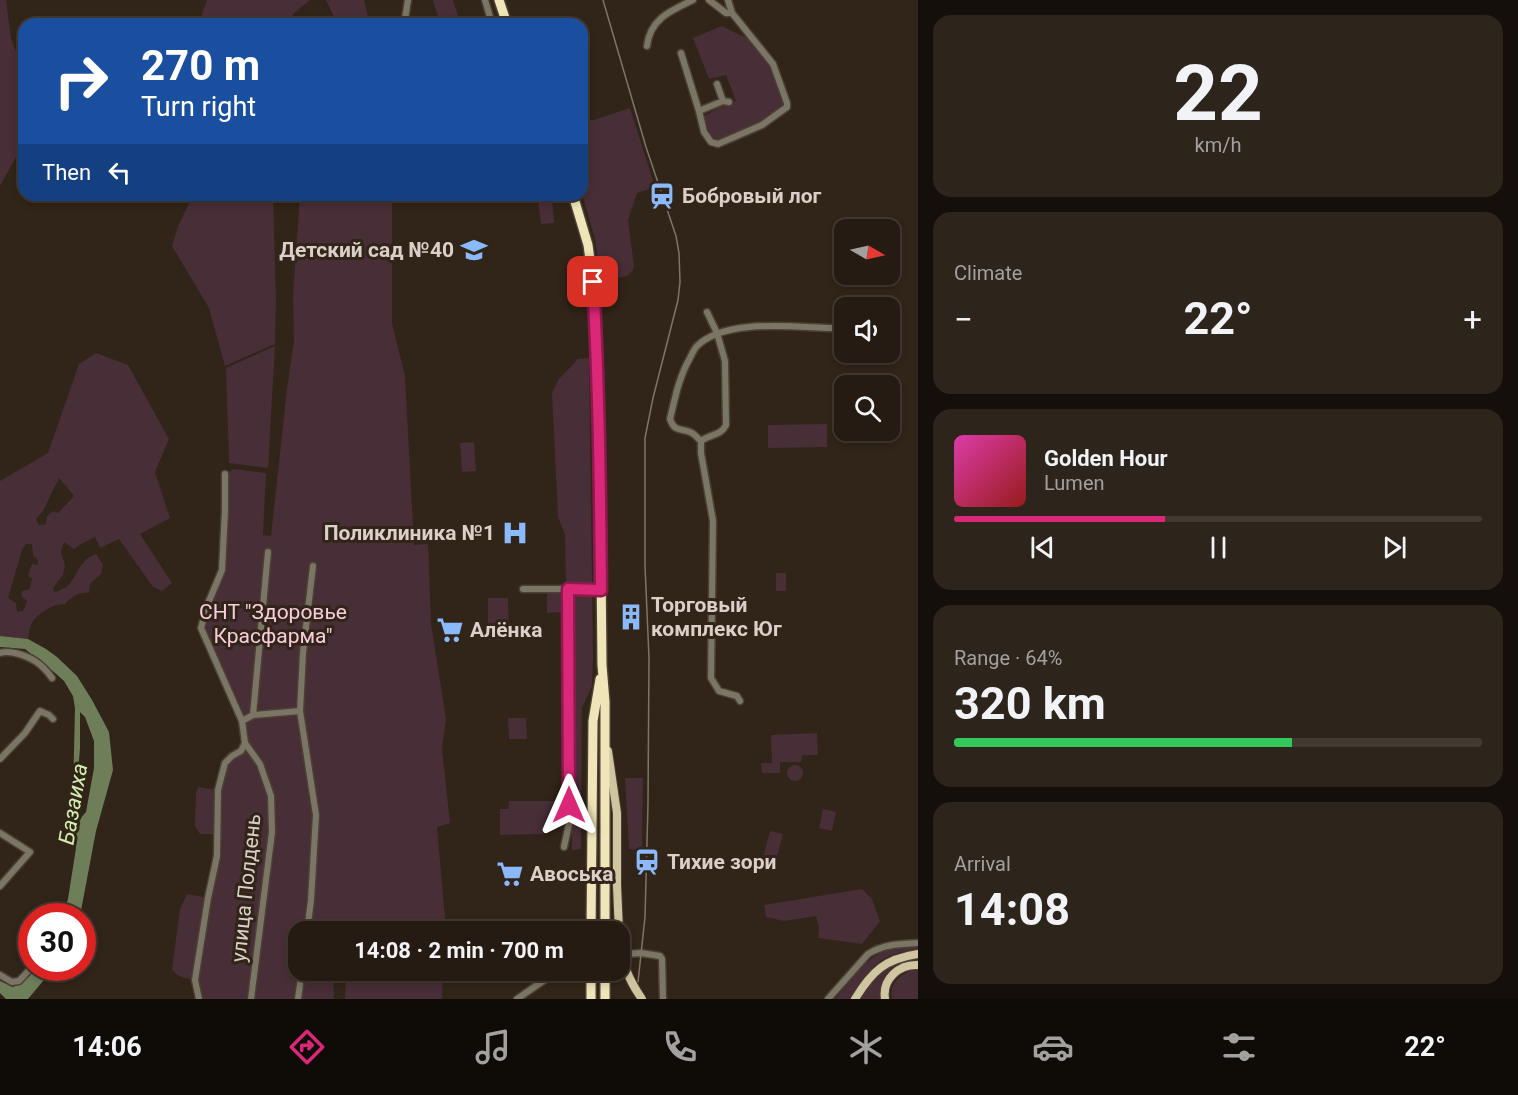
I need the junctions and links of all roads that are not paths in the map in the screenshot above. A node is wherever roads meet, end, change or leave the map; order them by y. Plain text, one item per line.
1 (408, 0) edge
2 (485, 0) edge
3 (499, 0) edge
4 (693, 0) edge
5 (709, 0) edge
6 (728, 0) edge
7 (732, 13) junction
8 (405, 18) edge
9 (490, 18) edge
10 (505, 18) edge
11 (647, 46) dead end
12 (681, 53) dead end
13 (717, 84) dead end
14 (699, 111) junction
15 (575, 201) edge
16 (707, 312) dead end
17 (831, 328) dead end
18 (717, 333) junction
19 (701, 441) junction
20 (225, 474) dead end
21 (268, 552) dead end
22 (313, 566) dead end
23 (523, 589) dead end
24 (565, 589) junction
25 (601, 590) junction
26 (0, 652) edge
27 (602, 668) junction
28 (52, 678) dead end
29 (740, 701) dead end
30 (300, 711) junction
31 (253, 715) junction
32 (53, 719) dead end
33 (242, 721) junction
34 (605, 726) junction
35 (245, 743) junction
36 (0, 759) edge
37 (0, 833) edge
38 (564, 847) dead end
39 (0, 886) edge
40 (591, 919) edge
41 (308, 921) edge
42 (605, 921) edge
43 (619, 921) edge
44 (918, 943) edge
45 (630, 954) edge
46 (918, 954) edge
47 (918, 965) edge
48 (0, 975) edge
49 (19, 981) edge
50 (300, 981) edge
51 (543, 981) edge
52 (591, 981) edge
53 (605, 981) edge
54 (630, 981) edge
55 (591, 998) edge
56 (199, 999) edge
57 (251, 999) edge
58 (298, 999) edge
59 (517, 999) edge
60 (605, 999) edge
61 (642, 999) edge
62 (663, 999) edge
63 (828, 999) edge
64 (855, 999) edge
65 (885, 999) edge

1 - 8 street
2 - 9 street
3 - 10 highway
4 - 11 street
5 - 7 street
6 - 7 street
7 - 14 street
12 - 14 street
13 - 14 street
15 - 25 highway
16 - 18 street
17 - 18 street
18 - 19 street
18 - 19 street
19 - 29 street
20 - 33 street, улица Полдень
21 - 31 street
22 - 30 street
23 - 24 street
24 - 25 street
24 - 38 street
25 - 27 highway
26 - 28 street
27 - 34 highway
27 - 40 highway
30 - 31 street
30 - 41 street
31 - 33 street
32 - 36 street
33 - 35 street, улица Полдень
34 - 42 highway
34 - 43 main road
35 - 56 street
35 - 57 street, улица Полдень
37 - 39 street
44 - 63 street
45 - 62 street
46 - 64 main road
47 - 65 main road
48 - 49 street
50 - 58 street
51 - 59 street
52 - 55 highway
53 - 60 highway
54 - 61 main road, bridge

